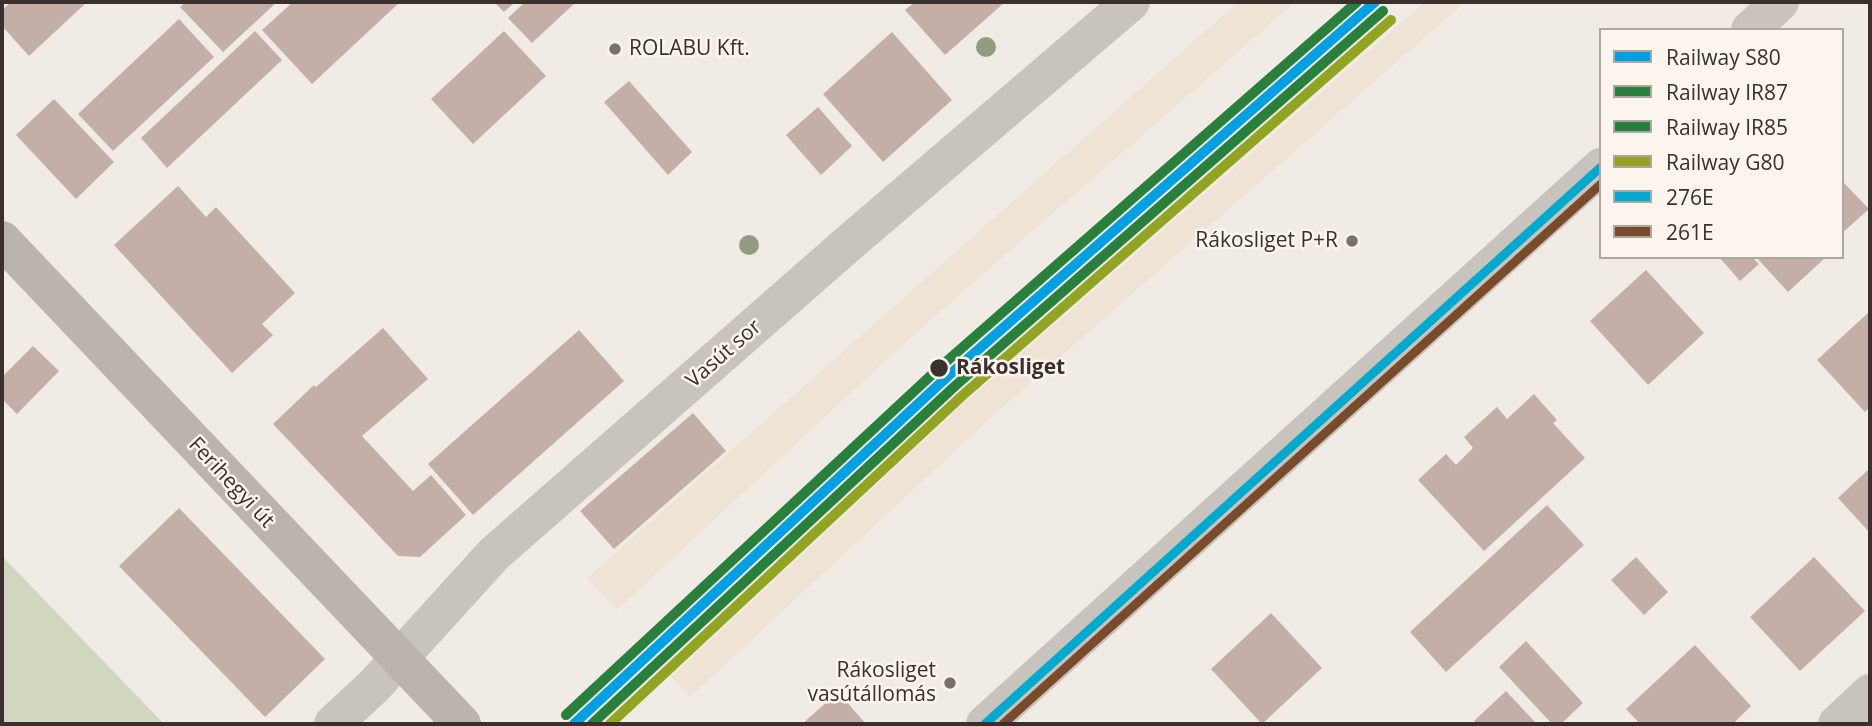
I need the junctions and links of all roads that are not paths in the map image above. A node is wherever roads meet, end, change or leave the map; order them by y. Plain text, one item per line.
1 (1131, 2) edge
2 (1780, 2) edge
3 (1752, 28) edge
4 (1599, 169) edge
5 (2, 240) edge
6 (399, 660) junction
7 (1870, 694) edge
8 (333, 724) edge
9 (461, 724) edge
10 (985, 724) edge
11 (1837, 724) edge

1 - 6 street, Vasút sor
2 - 3 street
4 - 10 street
5 - 6 street, Ferihegyi út
6 - 8 street, Vasút sor
6 - 9 street, Ferihegyi út
7 - 11 street

